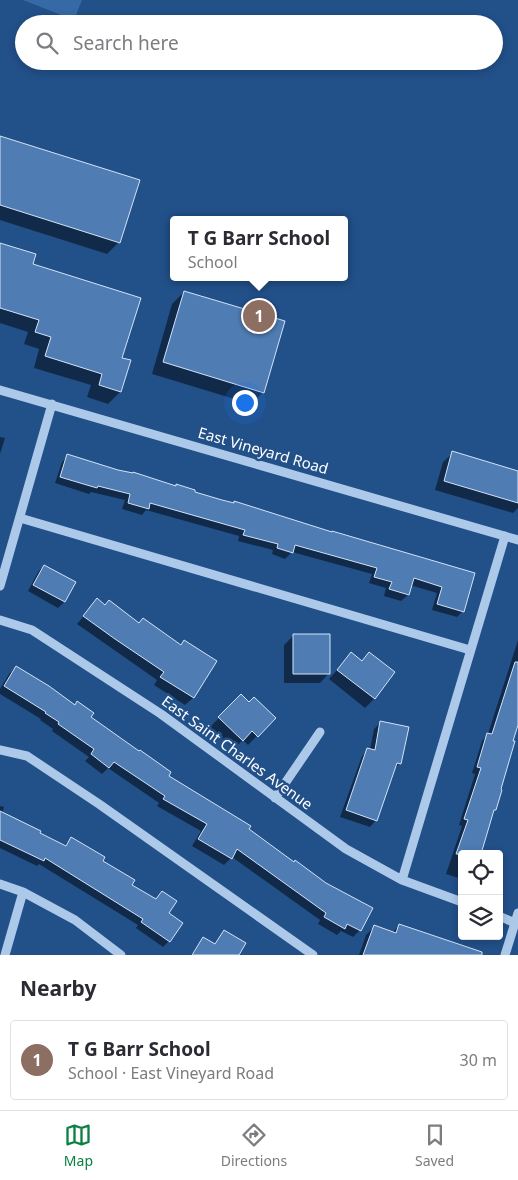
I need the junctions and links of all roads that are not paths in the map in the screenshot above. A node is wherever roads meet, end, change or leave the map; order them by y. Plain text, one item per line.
1 (0, 390) edge
2 (52, 404) junction
3 (20, 518) junction
4 (505, 536) junction
5 (518, 540) edge
6 (0, 586) edge
7 (0, 620) edge
8 (470, 650) junction
9 (320, 732) dead end
10 (0, 750) edge
11 (275, 798) junction
12 (402, 880) junction
13 (0, 884) edge
14 (23, 892) junction
15 (458, 901) edge
16 (518, 913) edge
17 (503, 918) edge
18 (515, 922) junction
19 (5, 955) edge
20 (121, 955) edge
21 (313, 955) edge
22 (505, 955) edge

1 - 2 street, East Vineyard Road
2 - 3 street
2 - 4 street, East Vineyard Road
3 - 6 street
3 - 8 street
4 - 5 street, East Vineyard Road
4 - 8 street
7 - 11 street, East Saint Charles Avenue
8 - 12 street
9 - 11 street
10 - 21 street
11 - 12 street, East Saint Charles Avenue
12 - 15 street, East Saint Charles Avenue
13 - 14 street
14 - 19 street
14 - 20 street
16 - 18 street
17 - 18 street
18 - 22 street

